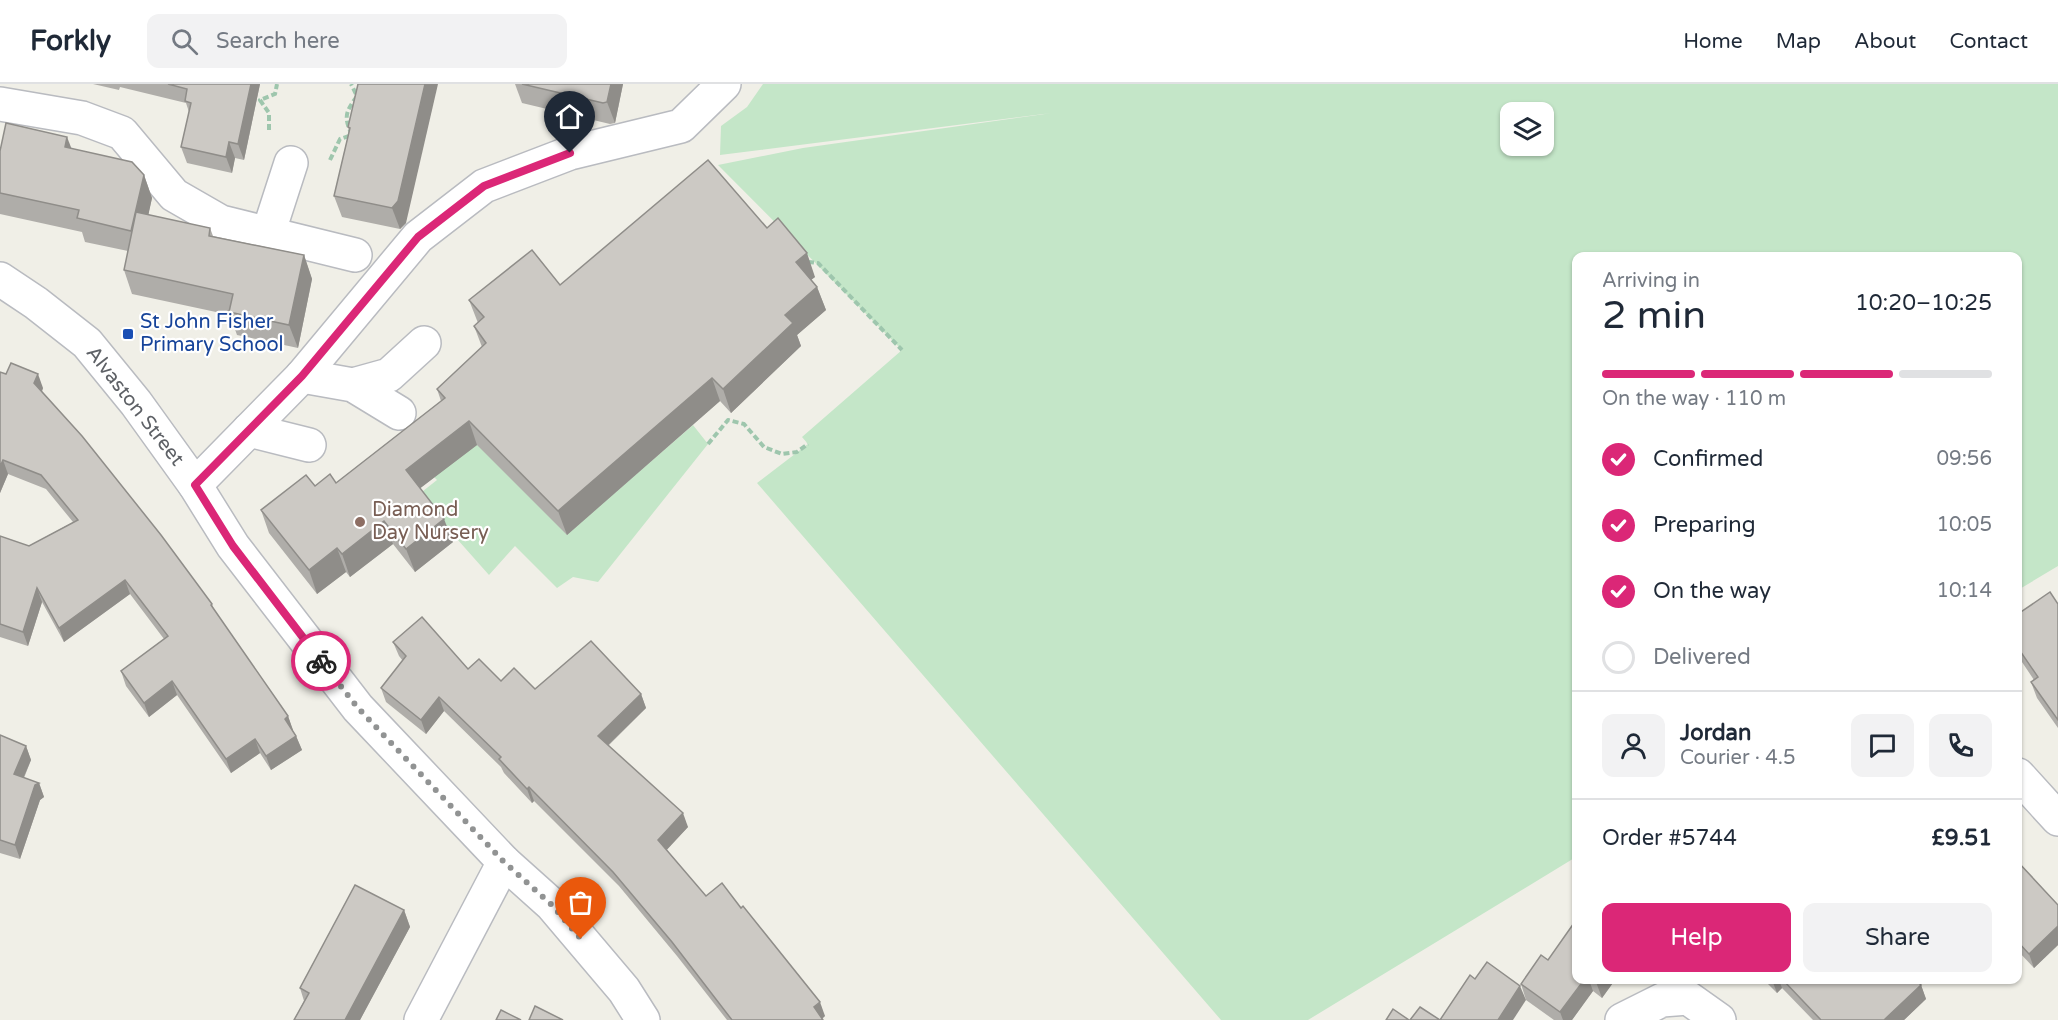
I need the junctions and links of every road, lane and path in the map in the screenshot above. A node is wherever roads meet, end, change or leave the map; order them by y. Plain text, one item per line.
1 (351, 84) edge
2 (724, 84) edge
3 (0, 104) edge
4 (291, 163) dead end
5 (325, 163) dead end
6 (268, 234) junction
7 (355, 255) dead end
8 (803, 262) edge
9 (0, 279) edge
10 (424, 343) dead end
11 (902, 350) dead end
12 (302, 376) junction
13 (353, 385) junction
14 (399, 413) dead end
15 (249, 430) junction
16 (708, 444) dead end
17 (808, 444) dead end
18 (309, 445) dead end
19 (195, 485) junction
20 (2022, 780) edge
21 (2054, 807) edge
22 (504, 862) junction
23 (421, 1020) edge
24 (643, 1020) edge
25 (1622, 1020) edge
26 (1719, 1020) edge

1 - 5 path
2 - 12 street
3 - 6 street
4 - 6 street
6 - 7 street
8 - 11 path
9 - 19 street, Alvaston Street
10 - 13 street
12 - 13 street
12 - 15 street
13 - 14 street
15 - 18 street
15 - 19 street
16 - 17 path
19 - 22 street, Alvaston Street
20 - 21 street
22 - 23 street
22 - 24 street, Alvaston Street
25 - 26 street

